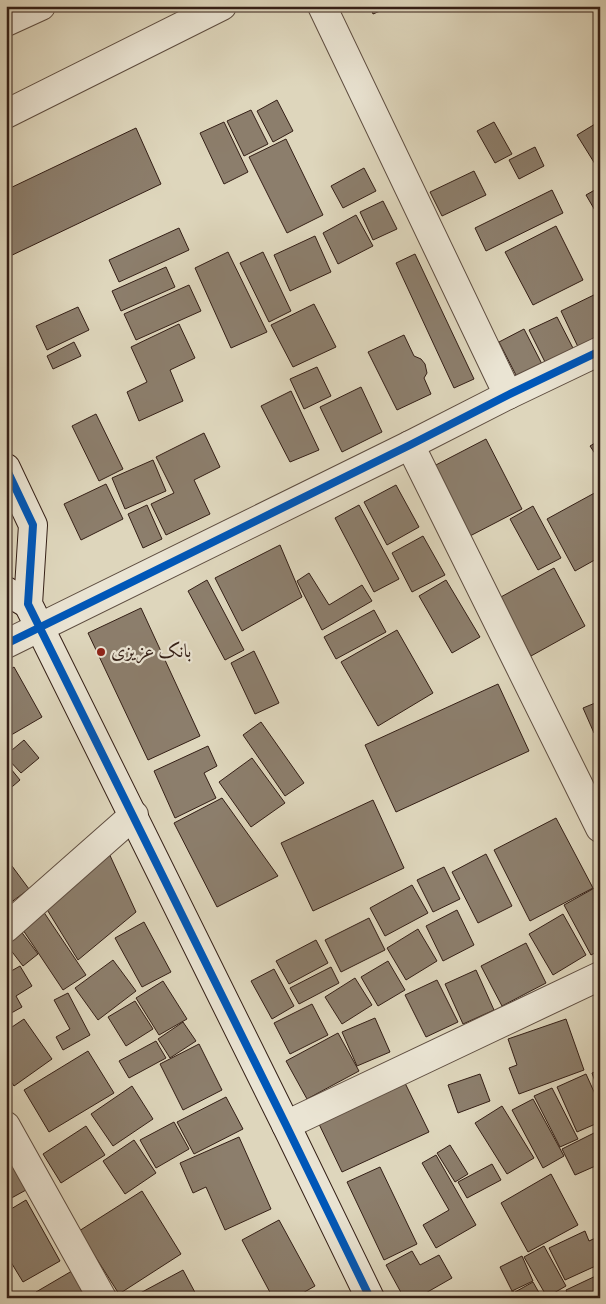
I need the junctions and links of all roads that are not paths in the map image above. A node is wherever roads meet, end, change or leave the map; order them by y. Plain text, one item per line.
1 (41, 6) edge
2 (222, 6) edge
3 (322, 6) edge
4 (6, 22) edge
5 (6, 114) edge
6 (600, 351) edge
7 (508, 395) junction
8 (410, 445) junction
9 (6, 468) edge
10 (25, 607) edge
11 (6, 644) edge
12 (134, 815) junction
13 (600, 828) edge
14 (6, 928) edge
15 (600, 976) edge
16 (286, 1125) junction
17 (6, 1126) edge
18 (102, 1298) edge
19 (370, 1298) edge

1 - 4 street
2 - 5 street
3 - 7 street
6 - 7 street
7 - 8 street
8 - 10 street
8 - 13 street
9 - 10 street
10 - 11 street
10 - 12 street
12 - 14 street
12 - 16 street
15 - 16 street
16 - 19 street
17 - 18 street

